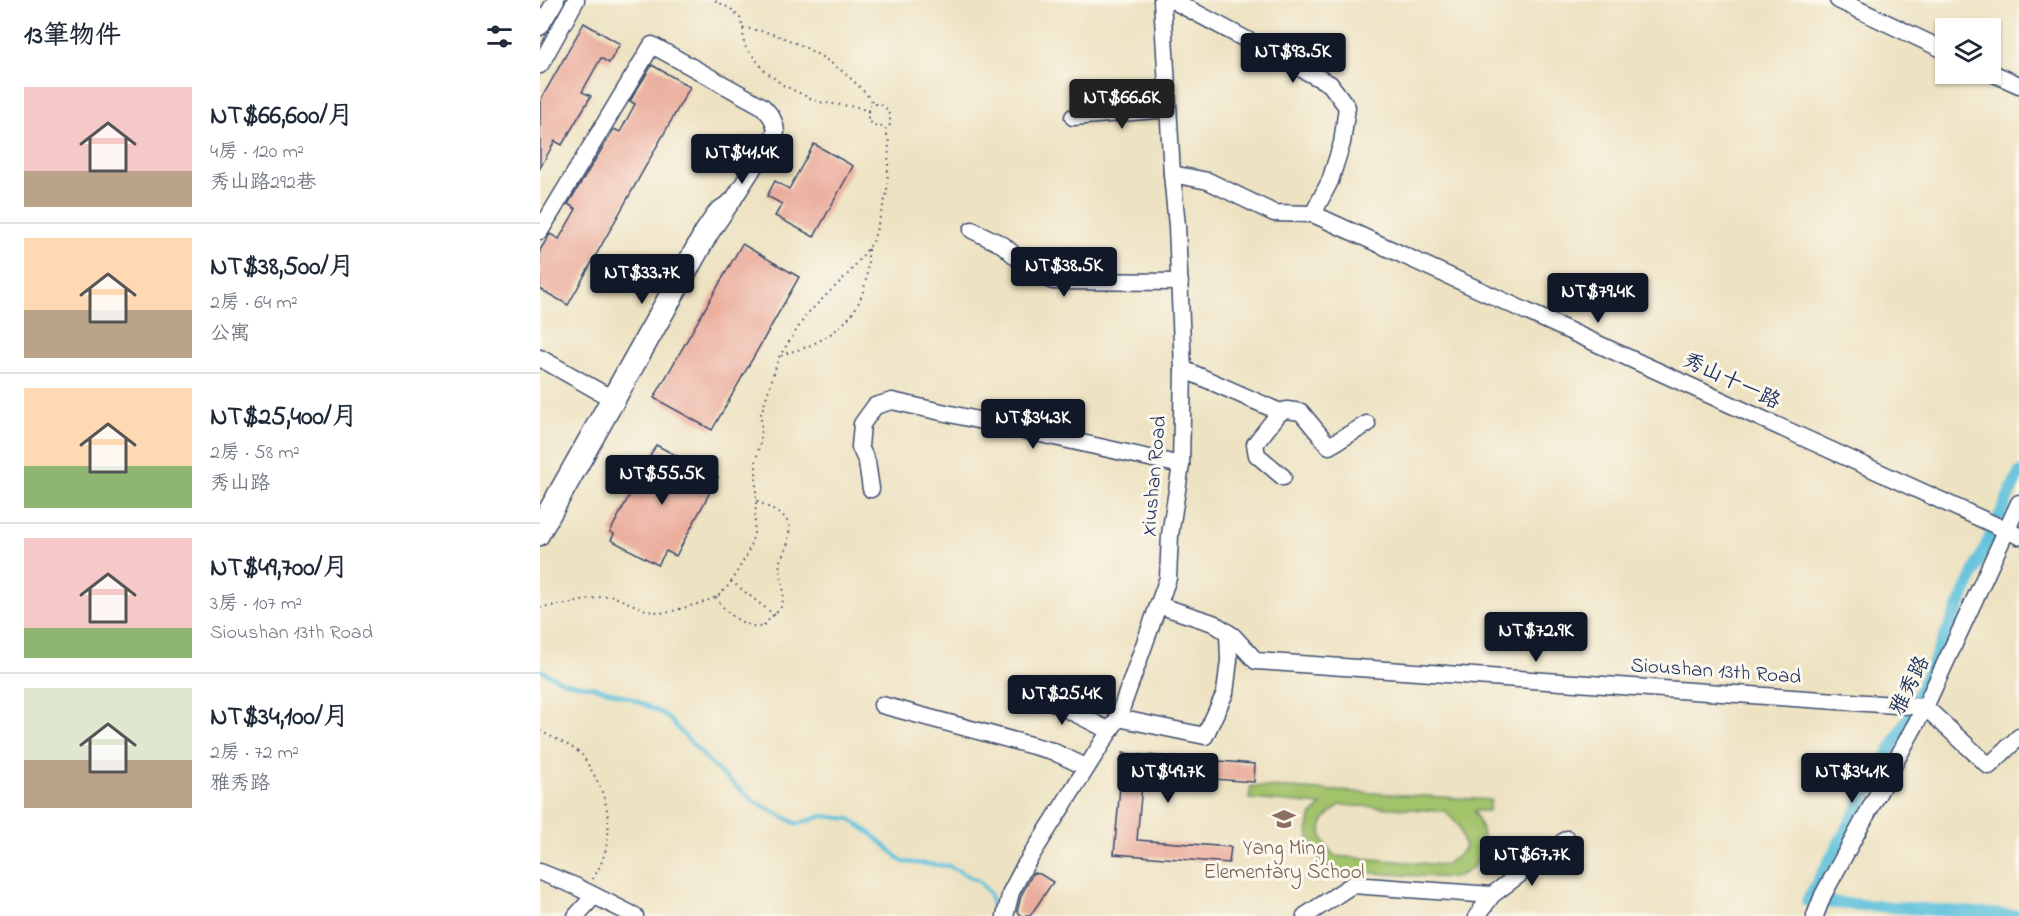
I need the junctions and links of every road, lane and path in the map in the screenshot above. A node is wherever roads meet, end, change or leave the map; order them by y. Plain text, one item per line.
1 (556, 0) edge
2 (576, 0) edge
3 (714, 0) edge
4 (1162, 0) edge
5 (1172, 0) edge
6 (1838, 0) edge
7 (540, 27) edge
8 (743, 28) junction
9 (1935, 46) edge
10 (540, 65) edge
11 (2001, 77) edge
12 (2019, 85) edge
13 (874, 104) junction
14 (1168, 109) junction
15 (867, 111) junction
16 (1073, 117) dead end
17 (885, 127) junction
18 (1172, 174) junction
19 (733, 200) junction
20 (1313, 214) junction
21 (972, 230) dead end
22 (540, 231) edge
23 (868, 249) junction
24 (1180, 282) junction
25 (779, 357) junction
26 (540, 358) edge
27 (1183, 369) junction
28 (613, 399) junction
29 (1280, 412) junction
30 (1367, 424) dead end
31 (1181, 465) junction
32 (1282, 477) dead end
33 (871, 489) dead end
34 (756, 500) junction
35 (2019, 503) edge
36 (540, 522) edge
37 (2013, 534) edge
38 (540, 537) edge
39 (731, 581) junction
40 (716, 597) junction
41 (1158, 605) junction
42 (540, 607) edge
43 (774, 614) junction
44 (777, 617) dead end
45 (1228, 633) junction
46 (1029, 690) dead end
47 (882, 705) dead end
48 (1925, 707) junction
49 (1114, 725) junction
50 (540, 731) edge
51 (2019, 737) edge
52 (1086, 767) junction
53 (1567, 839) dead end
54 (540, 864) edge
55 (540, 872) edge
56 (585, 891) junction
57 (1492, 895) junction
58 (1008, 914) edge
59 (576, 916) edge
60 (635, 916) edge
61 (1305, 916) edge
62 (1477, 916) edge
63 (1815, 916) edge

1 - 7 street
2 - 10 street
3 - 8 path
4 - 14 street, Xiushan Road
5 - 20 street
6 - 9 street
8 - 13 path
8 - 15 path
11 - 12 street
13 - 15 path
13 - 17 path
14 - 16 street
14 - 18 street, Xiushan Road
15 - 17 path
17 - 23 path
18 - 20 street, 秀山十一路
18 - 24 street, Xiushan Road
19 - 22 street
19 - 28 street
19 - 28 street
20 - 37 street, 秀山十一路
21 - 24 street
23 - 25 path
23 - 25 path
24 - 27 street, Xiushan Road
25 - 34 path
26 - 28 street
27 - 29 street
27 - 31 street, Xiushan Road
28 - 36 street
28 - 38 street
29 - 30 street
29 - 32 street
31 - 33 street
31 - 41 street, Xiushan Road
34 - 39 path
34 - 43 path
35 - 37 street, 雅秀路
37 - 48 street, 雅秀路
39 - 40 path
39 - 43 path
40 - 42 path
40 - 43 path
41 - 45 street, Sioushan 13th Road
41 - 49 street, Xiushan Road
43 - 44 path
45 - 48 street, Sioushan 13th Road
45 - 49 street
46 - 49 street
47 - 52 street
48 - 51 street
48 - 63 street, 雅秀路
49 - 52 street, Xiushan Road
50 - 56 path
52 - 58 street, Xiushan Road
53 - 57 street
54 - 56 street
55 - 56 street
56 - 59 street
56 - 60 street
57 - 61 street
57 - 62 street

